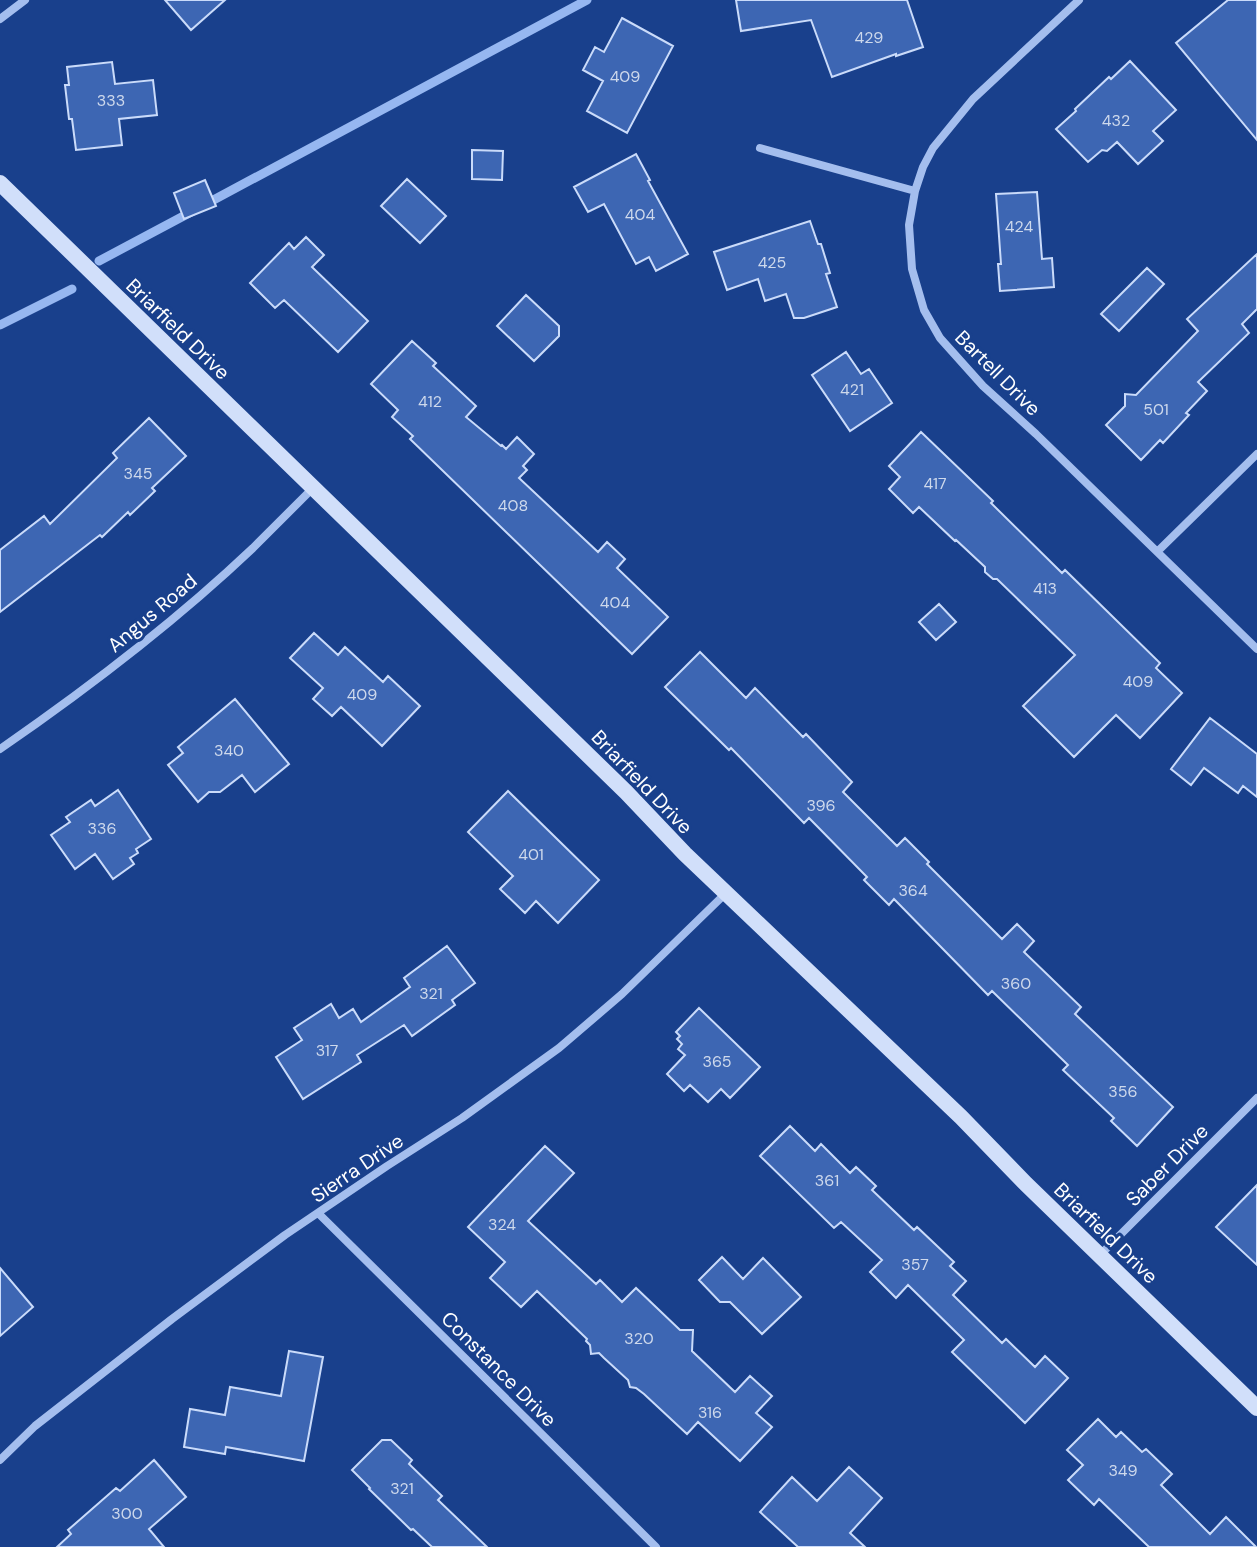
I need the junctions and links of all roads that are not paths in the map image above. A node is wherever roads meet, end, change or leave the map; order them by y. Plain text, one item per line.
1 (25, 0) edge
2 (1079, 0) edge
3 (0, 19) edge
4 (760, 148) dead end
5 (0, 183) edge
6 (915, 191) junction
7 (1257, 454) edge
8 (313, 488) junction
9 (1158, 551) junction
10 (1257, 649) edge
11 (0, 749) edge
12 (725, 894) junction
13 (1257, 1098) edge
14 (318, 1213) junction
15 (1100, 1255) junction
16 (1257, 1408) edge
17 (0, 1460) edge
18 (656, 1547) edge

1 - 3 street
2 - 6 street, Bartell Drive
4 - 6 street
5 - 8 street, Briarfield Drive
6 - 9 street, Bartell Drive
7 - 9 street
8 - 11 street, Angus Road
8 - 12 street, Briarfield Drive
9 - 10 street, Bartell Drive
12 - 14 street, Sierra Drive
12 - 15 street, Briarfield Drive
13 - 15 street, Saber Drive
14 - 17 street, Sierra Drive
14 - 18 street, Constance Drive
15 - 16 street, Briarfield Drive

